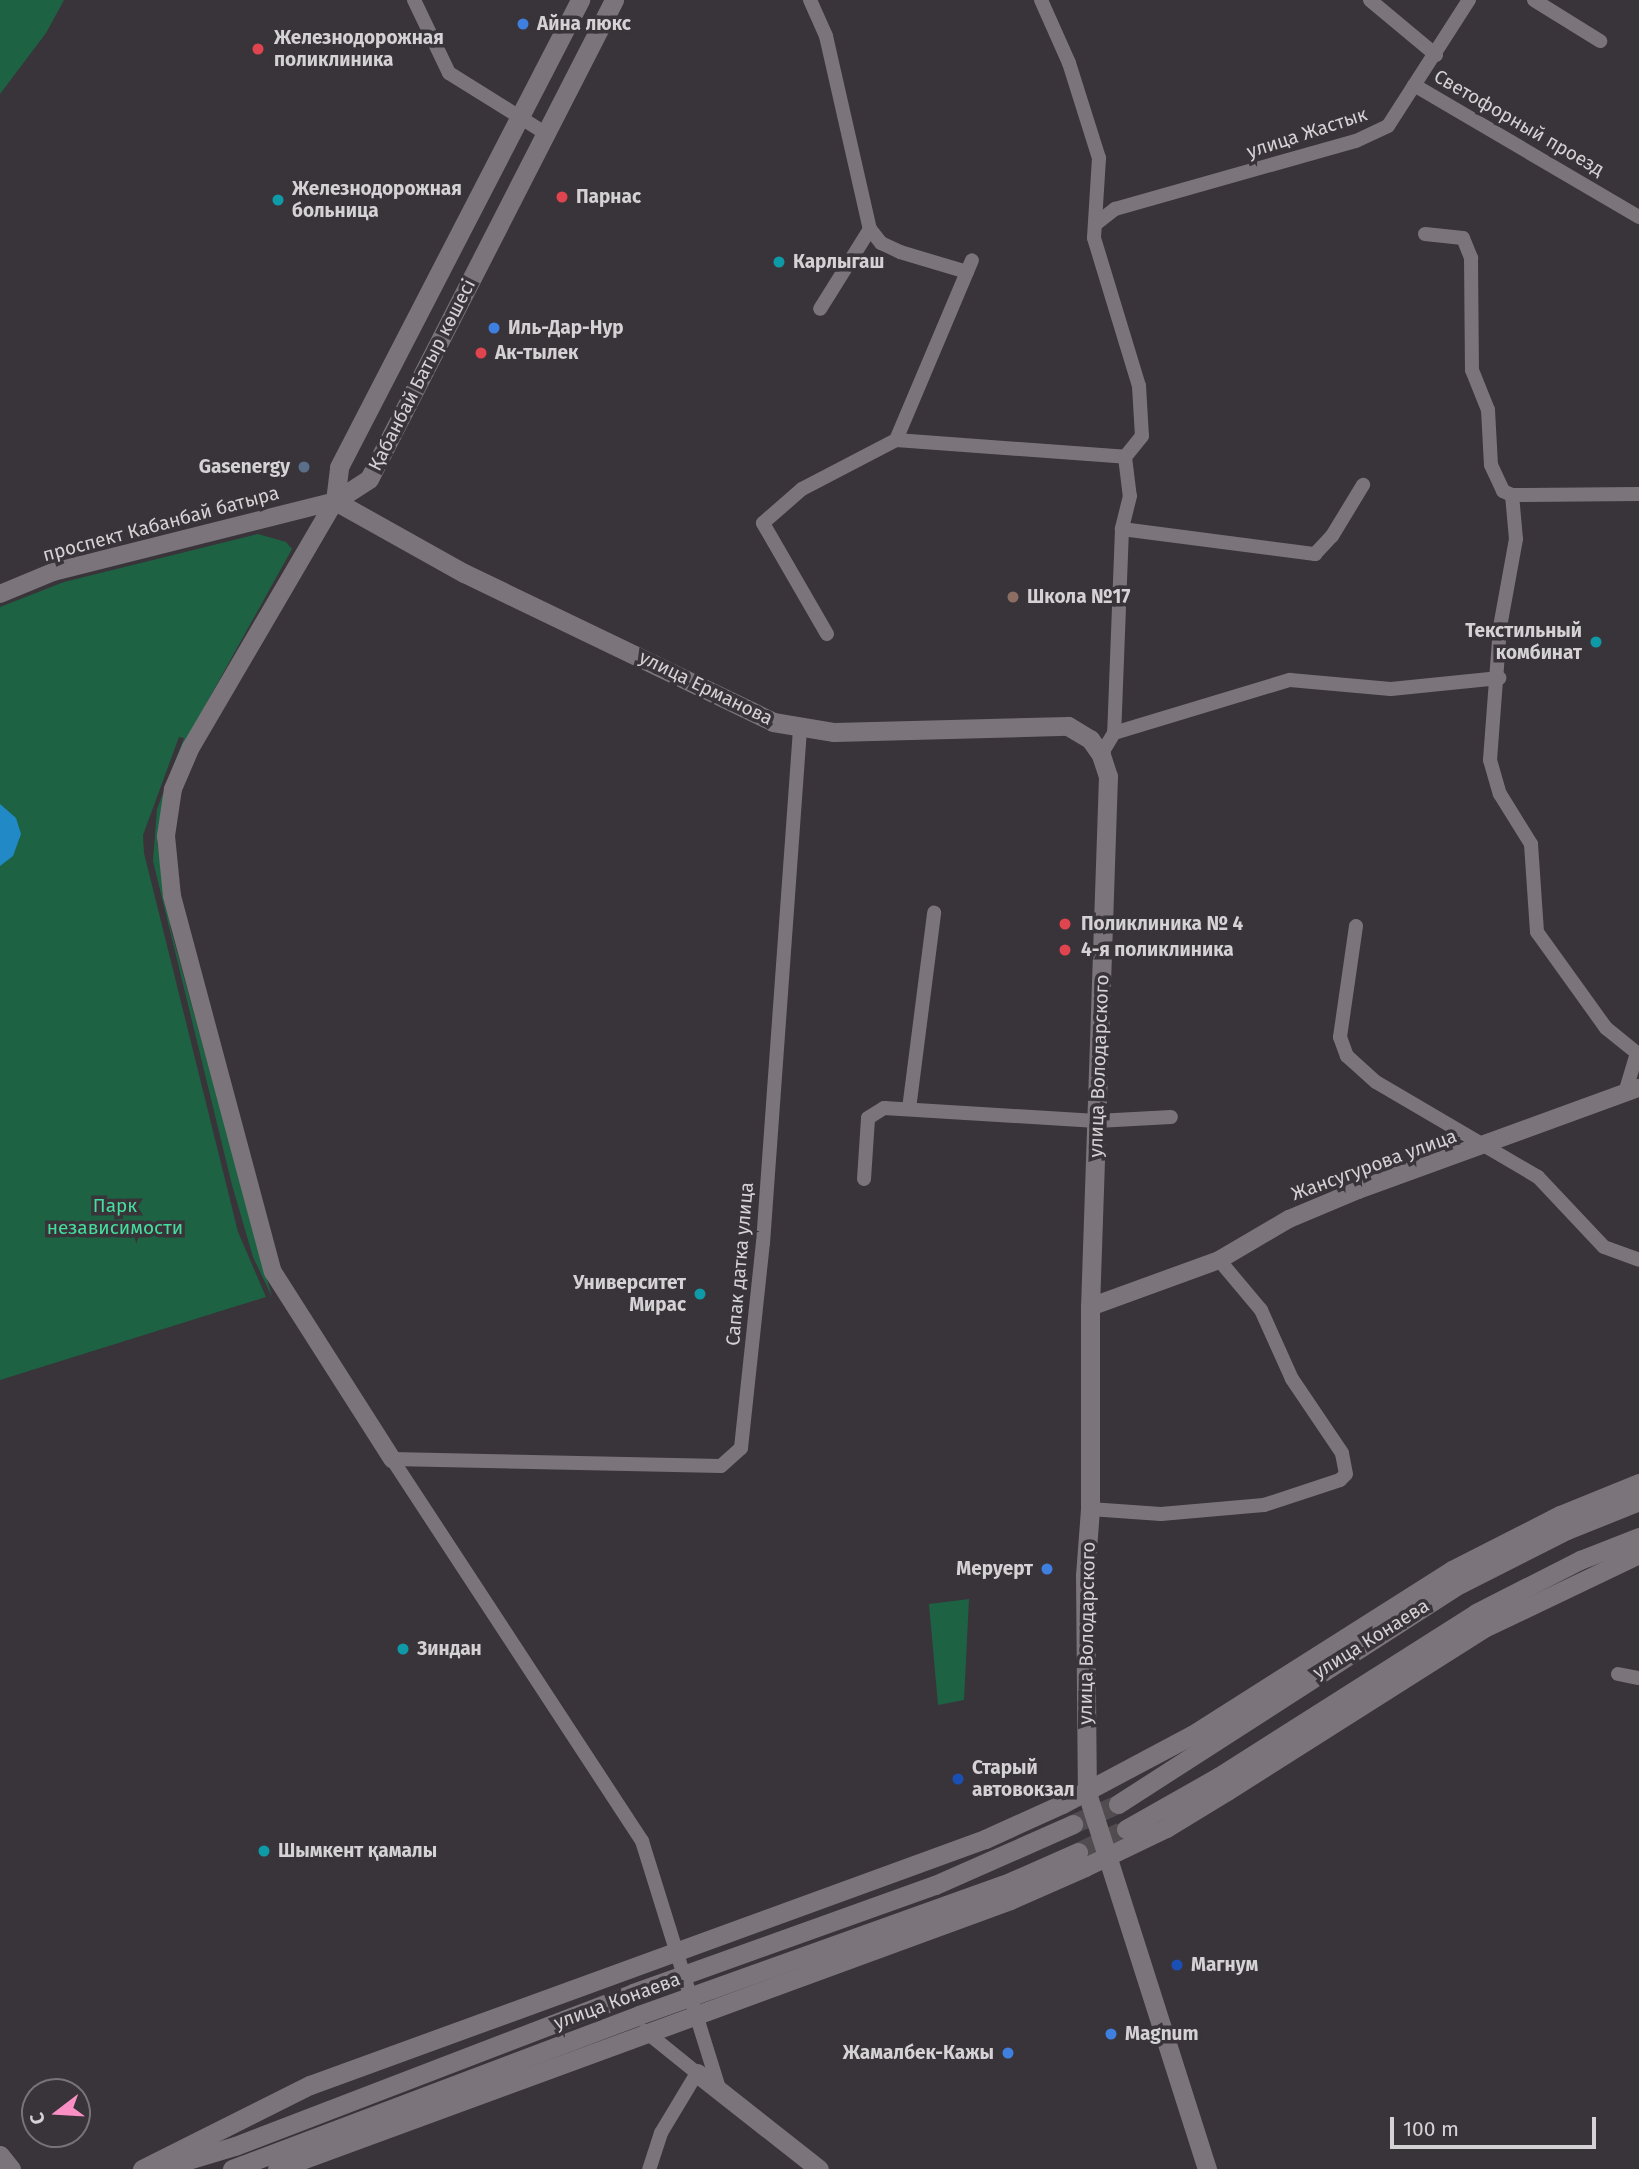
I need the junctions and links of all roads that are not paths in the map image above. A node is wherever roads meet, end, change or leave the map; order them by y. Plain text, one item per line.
1 (414, 0) edge
2 (580, 0) edge
3 (614, 0) edge
4 (810, 0) edge
5 (1041, 0) edge
6 (1370, 0) edge
7 (1469, 0) edge
8 (1534, 0) edge
9 (1600, 41) dead end
10 (1436, 55) junction
11 (1414, 85) junction
12 (518, 120) junction
13 (545, 133) junction
14 (1639, 217) edge
15 (1097, 223) junction
16 (870, 229) junction
17 (1425, 234) dead end
18 (820, 309) dead end
19 (896, 440) junction
20 (1125, 457) junction
21 (1363, 485) dead end
22 (1639, 494) edge
23 (1512, 495) junction
24 (335, 500) junction
25 (1122, 529) junction
26 (0, 594) edge
27 (827, 634) dead end
28 (1499, 678) junction
29 (800, 729) junction
30 (1115, 733) junction
31 (1101, 755) junction
32 (934, 913) dead end
33 (1356, 926) dead end
34 (1632, 1091) edge
35 (909, 1109) junction
36 (1171, 1117) dead end
37 (1097, 1121) junction
38 (1486, 1147) junction
39 (863, 1179) dead end
40 (1219, 1260) junction
41 (1639, 1260) edge
42 (1090, 1307) junction
43 (392, 1459) junction
44 (1639, 1483) edge
45 (1639, 1501) edge
46 (1090, 1509) junction
47 (1639, 1536) edge
48 (1639, 1554) edge
49 (1618, 1674) dead end
50 (1639, 1678) edge
51 (1087, 1793) junction
52 (1118, 1804) tunnel mouth
53 (1073, 1824) tunnel mouth
54 (1126, 1829) tunnel mouth
55 (1078, 1852) tunnel mouth
56 (1104, 1857) junction
57 (676, 1949) junction
58 (685, 1977) junction
59 (694, 2004) junction
60 (645, 2031) junction
61 (697, 2073) junction
62 (720, 2091) junction
63 (0, 2155) edge
64 (11, 2169) edge
65 (142, 2169) edge
66 (159, 2169) edge
67 (232, 2169) edge
68 (277, 2169) edge
69 (649, 2169) edge
70 (819, 2169) edge
71 (1207, 2169) edge

1 - 12 street
2 - 12 main road, Қабанбай Батыр көшесі
3 - 13 main road, Қабанбай Батыр көшесі
4 - 16 street
5 - 15 street
6 - 10 street
7 - 10 street, улица Жастык
8 - 9 street
10 - 11 street, улица Жастык
11 - 14 street, Светофорный проезд
11 - 15 street, улица Жастык
12 - 13 street
12 - 24 main road, Қабанбай Батыр көшесі
13 - 24 main road, Қабанбай Батыр көшесі
15 - 20 street
16 - 18 street
16 - 19 street
17 - 23 street
19 - 20 street
19 - 27 street
20 - 25 street
21 - 25 street
22 - 23 street
23 - 28 street
24 - 26 street, проспект Кабанбай батыра
24 - 29 main road, улица Ерманова
24 - 43 street
25 - 30 street
28 - 30 street
28 - 34 street
29 - 31 main road, улица Ерманова
29 - 43 street, Сапак датка улица
30 - 31 street
31 - 37 main road, улица Володарского
32 - 35 street
33 - 38 street
34 - 38 street, Жансугурова улица
35 - 37 street
35 - 39 street
36 - 37 street
37 - 42 main road, улица Володарского
38 - 40 street, Жансугурова улица
38 - 41 street
40 - 42 street, Жансугурова улица
40 - 46 street
42 - 46 main road, улица Володарского
43 - 57 street
44 - 51 main road, улица Конаева
45 - 52 main road, улица Конаева
46 - 51 main road, улица Володарского
47 - 54 main road, улица Конаева
48 - 56 main road
49 - 50 street
51 - 56 main road, улица Володарского
51 - 57 main road, улица Конаева
53 - 58 main road, улица Конаева
55 - 59 main road, улица Конаева
56 - 59 main road
56 - 71 main road, улица Володарского
57 - 58 street
57 - 65 main road, улица Конаева
58 - 59 street
58 - 66 main road, улица Конаева
59 - 60 main road
59 - 62 street
59 - 67 main road, улица Конаева
60 - 61 street
60 - 68 main road
61 - 62 main road
61 - 69 street
62 - 70 main road
63 - 64 main road

